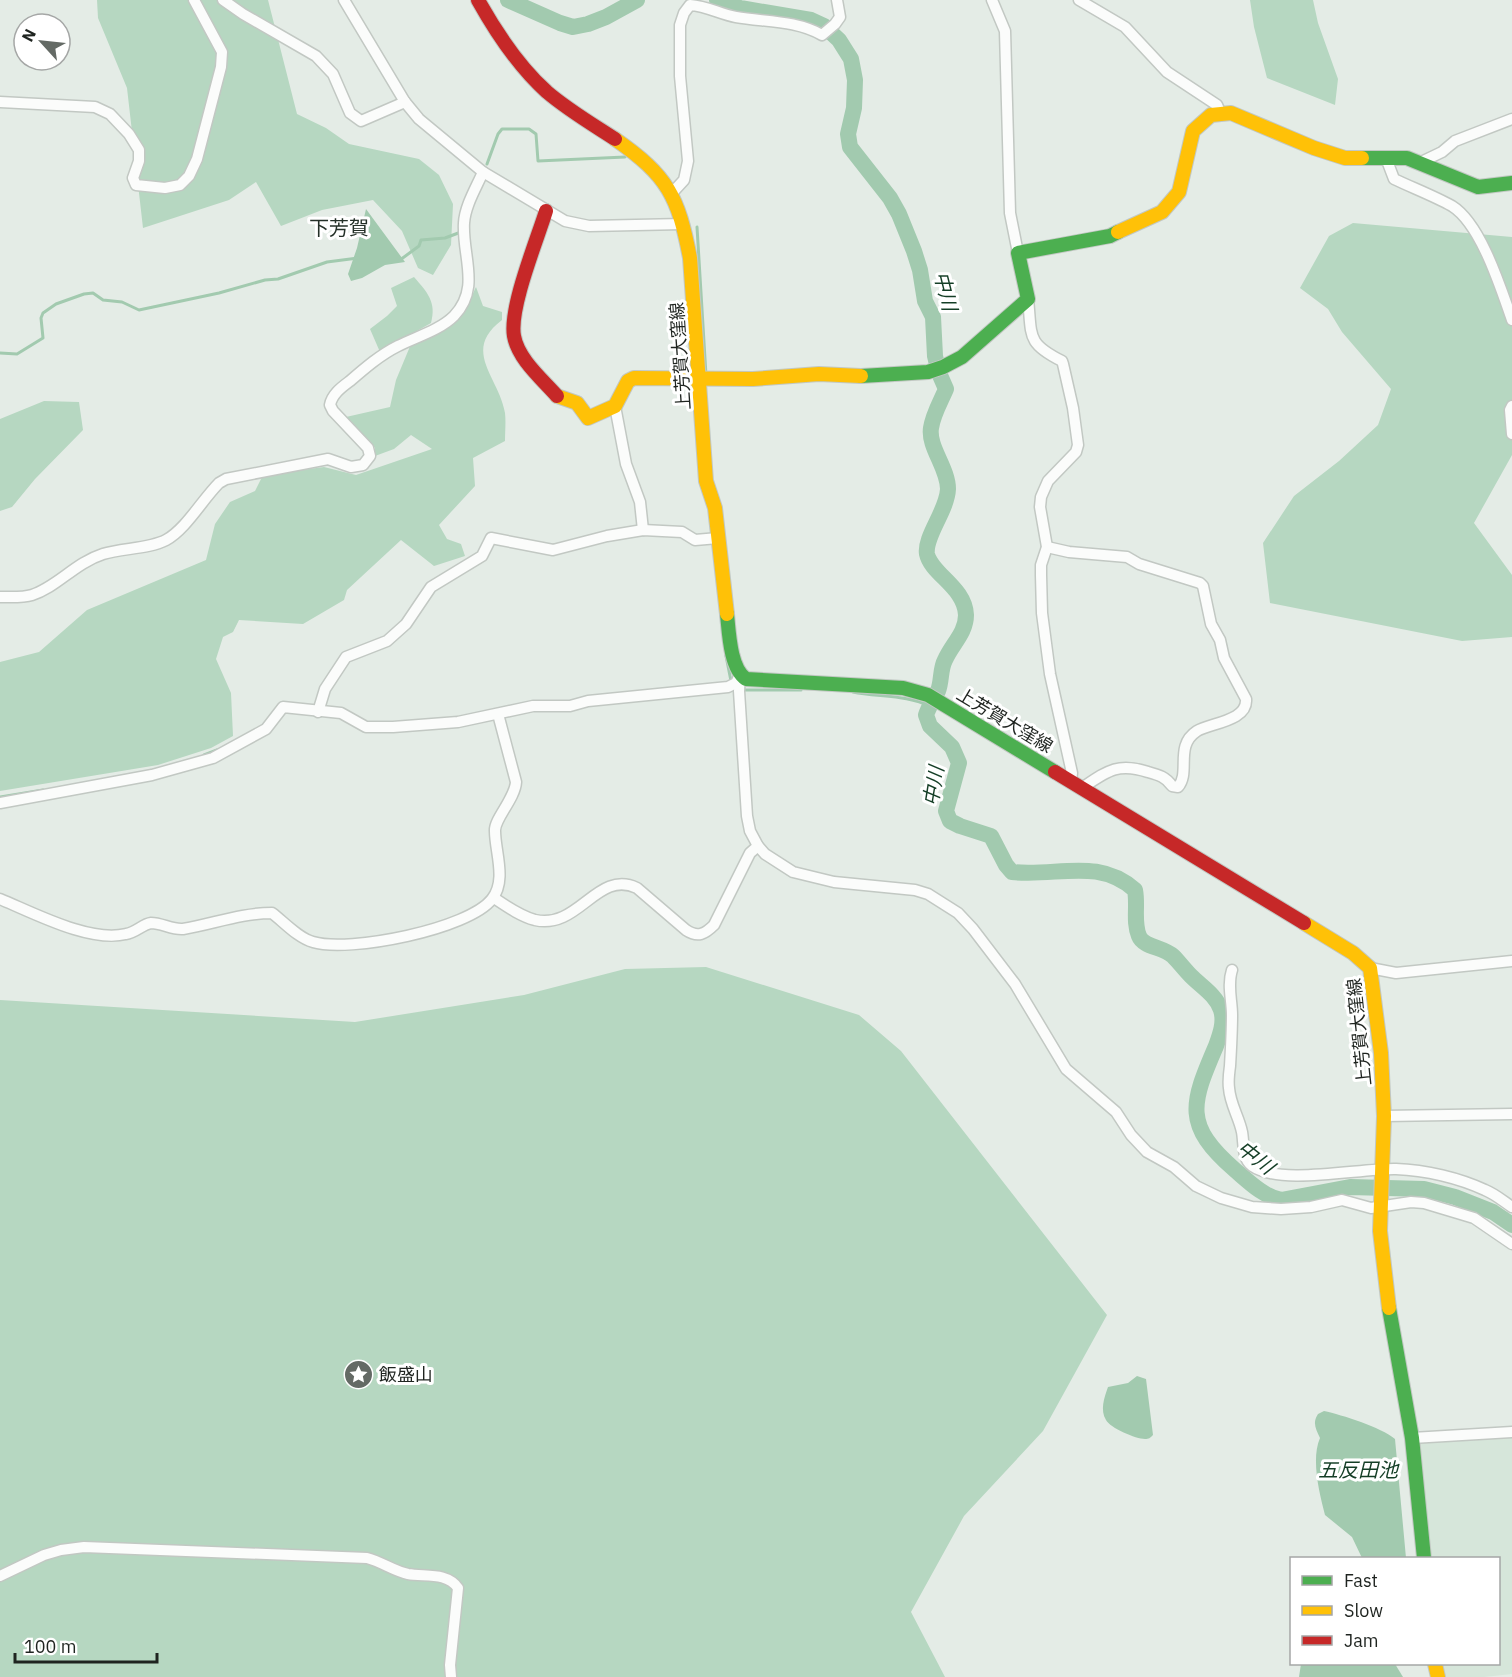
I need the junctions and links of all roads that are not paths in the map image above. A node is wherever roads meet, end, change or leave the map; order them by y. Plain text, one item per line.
1 (194, 0) edge
2 (223, 0) edge
3 (344, 0) edge
4 (479, 0) edge
5 (837, 0) edge
6 (992, 0) edge
7 (1079, 0) edge
8 (0, 102) edge
9 (405, 102) junction
10 (1221, 114) junction
11 (1512, 119) edge
12 (1386, 158) junction
13 (1419, 163) junction
14 (483, 172) junction
15 (1512, 183) edge
16 (672, 193) junction
17 (546, 211) junction
18 (683, 224) junction
19 (1018, 253) junction
20 (1029, 299) junction
21 (1512, 320) edge
22 (700, 378) junction
23 (615, 406) junction
24 (1512, 406) edge
25 (1512, 434) edge
26 (643, 530) junction
27 (718, 538) junction
28 (1047, 547) junction
29 (0, 597) edge
30 (740, 685) junction
31 (319, 709) junction
32 (499, 717) junction
33 (1077, 785) junction
34 (0, 803) edge
35 (758, 846) junction
36 (494, 898) junction
37 (0, 899) edge
38 (1512, 961) edge
39 (1370, 968) junction
40 (1232, 970) dead end
41 (1512, 1114) edge
42 (1384, 1116) junction
43 (1383, 1172) junction
44 (1381, 1204) junction
45 (1512, 1207) edge
46 (1512, 1244) edge
47 (1512, 1432) edge
48 (1412, 1438) junction
49 (1424, 1557) edge
50 (0, 1576) edge
51 (451, 1677) edge

1 - 8 street
2 - 9 street
3 - 9 street
4 - 16 main road, 上芳賀大窪線
5 - 16 street
6 - 19 street
7 - 10 street
9 - 14 street
10 - 12 main road
10 - 19 main road
11 - 13 street
12 - 13 main road
12 - 21 street
13 - 15 main road
14 - 17 street
14 - 29 street
16 - 18 main road, 上芳賀大窪線
17 - 18 street
17 - 23 main road
18 - 22 main road, 上芳賀大窪線
19 - 20 main road
20 - 22 main road
20 - 28 street
22 - 23 main road
22 - 27 main road, 上芳賀大窪線
23 - 26 street
24 - 25 street
26 - 27 street
26 - 31 street
27 - 30 main road, 上芳賀大窪線
28 - 33 street
28 - 33 street
30 - 32 street
30 - 33 main road, 上芳賀大窪線
30 - 35 street
31 - 32 street
31 - 34 street
32 - 36 street
33 - 39 main road, 上芳賀大窪線
35 - 36 street
35 - 44 street
36 - 37 street
38 - 39 street
39 - 42 main road, 上芳賀大窪線
40 - 43 street
41 - 42 street
42 - 43 main road, 上芳賀大窪線
43 - 44 main road, 上芳賀大窪線
43 - 45 street
44 - 46 street
44 - 48 main road, 上芳賀大窪線
47 - 48 street
48 - 49 main road, 上芳賀大窪線
50 - 51 street

